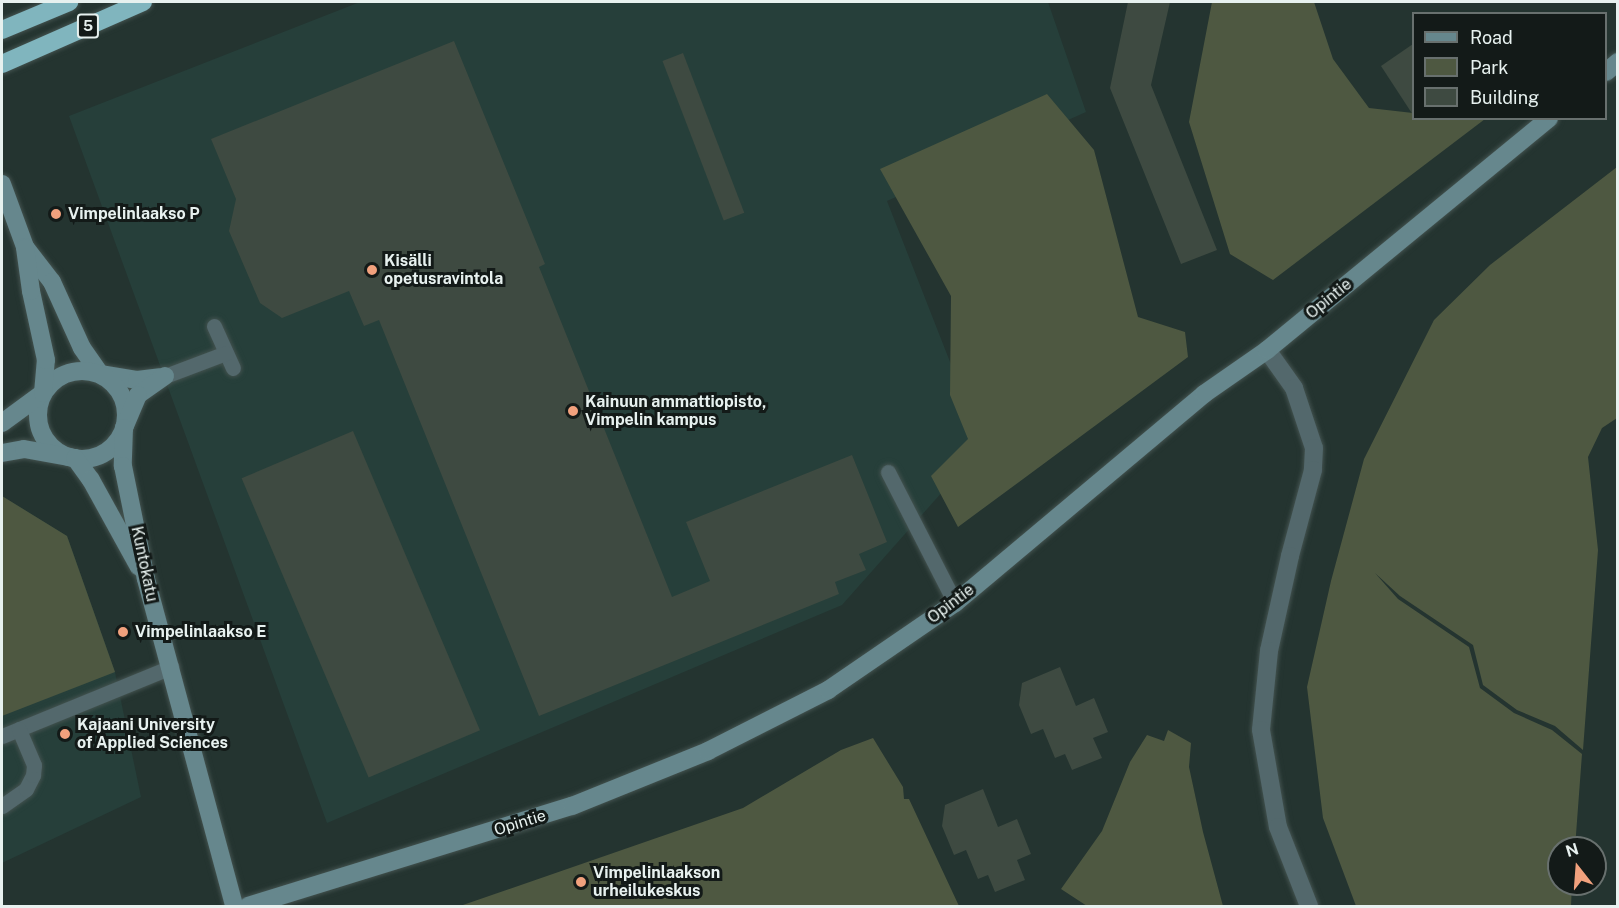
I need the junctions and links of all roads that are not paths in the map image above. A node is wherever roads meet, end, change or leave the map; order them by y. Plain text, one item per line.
1 (69, 2) edge
2 (143, 2) edge
3 (2, 30) edge
4 (2, 64) edge
5 (1547, 120) edge
6 (2, 184) edge
7 (25, 247) junction
8 (214, 326) dead end
9 (1267, 350) junction
10 (226, 353) junction
11 (233, 368) dead end
12 (100, 374) junction
13 (165, 376) junction
14 (44, 393) junction
15 (2, 423) edge
16 (124, 428) junction
17 (2, 453) edge
18 (75, 458) junction
19 (888, 472) dead end
20 (146, 579) junction
21 (955, 603) junction
22 (171, 667) junction
23 (19, 729) junction
24 (2, 736) edge
25 (2, 806) edge
26 (234, 906) edge
27 (248, 906) edge
28 (1309, 906) edge

1 - 3 highway, 5
2 - 4 highway, 5
5 - 9 street, Opintie
6 - 7 street
7 - 12 street
7 - 14 street
8 - 10 lane
9 - 21 street, Opintie
9 - 28 street
10 - 11 lane
10 - 13 lane
12 - 13 street
12 - 14 street
12 - 16 street
13 - 16 street
14 - 15 street
14 - 18 street
16 - 18 street
16 - 20 street, Kuntokatu
17 - 18 street
18 - 20 street
19 - 21 lane
20 - 22 street, Kuntokatu
21 - 27 street, Opintie
22 - 23 lane
22 - 26 street, Kuntokatu
23 - 24 lane
23 - 25 lane

